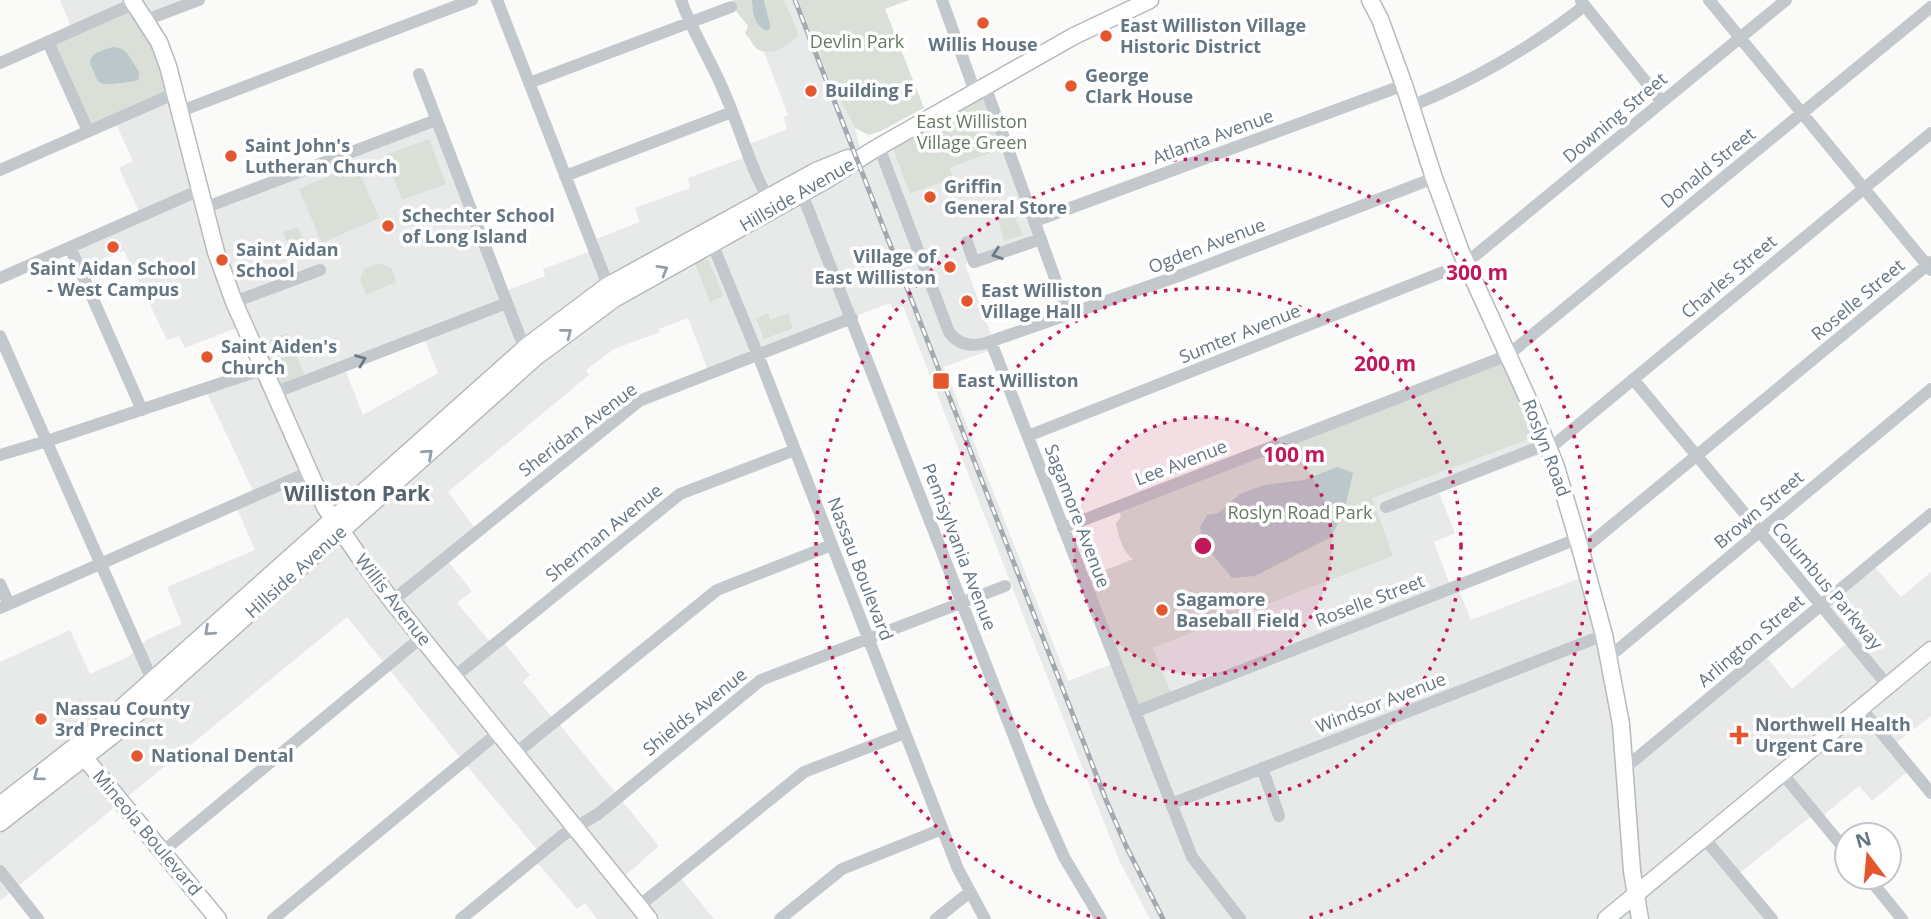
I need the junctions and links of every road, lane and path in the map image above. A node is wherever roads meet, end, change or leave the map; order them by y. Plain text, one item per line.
1 (199, 0) edge
2 (472, 0) edge
3 (497, 0) edge
4 (681, 0) edge
5 (942, 0) edge
6 (1150, 0) edge
7 (1370, 0) edge
8 (1709, 0) edge
9 (1786, 0) edge
10 (134, 1) edge
11 (1131, 3) edge
12 (1582, 3) edge
13 (731, 7) dead end
14 (1931, 7) edge
15 (146, 20) junction
16 (689, 23) junction
17 (1740, 38) junction
18 (48, 42) junction
19 (0, 63) edge
20 (419, 74) dead end
21 (529, 83) junction
22 (1404, 85) junction
23 (980, 89) junction
24 (176, 93) junction
25 (1662, 102) junction
26 (1412, 106) junction
27 (181, 111) junction
28 (732, 111) junction
29 (1801, 114) junction
30 (436, 120) junction
31 (88, 131) junction
32 (1931, 133) edge
33 (876, 148) junction
34 (0, 170) edge
35 (565, 176) junction
36 (1434, 178) junction
37 (800, 188) junction
38 (1863, 189) junction
39 (200, 190) junction
40 (771, 203) junction
41 (204, 208) junction
42 (1035, 221) junction
43 (710, 237) junction
44 (1041, 239) junction
45 (967, 242) dead end
46 (70, 247) junction
47 (1466, 263) junction
48 (1930, 266) edge
49 (320, 270) dead end
50 (0, 278) edge
51 (610, 293) junction
52 (234, 302) junction
53 (507, 303) junction
54 (1068, 314) junction
55 (852, 318) junction
56 (0, 336) edge
57 (990, 342) junction
58 (531, 352) junction
59 (758, 354) junction
60 (1508, 355) junction
61 (264, 369) junction
62 (1633, 379) junction
63 (1931, 389) edge
64 (274, 393) junction
65 (142, 410) junction
66 (1028, 436) junction
67 (47, 441) junction
68 (1548, 447) junction
69 (795, 450) junction
70 (0, 455) edge
71 (1697, 456) junction
72 (309, 472) junction
73 (1386, 507) dead end
74 (1931, 513) edge
75 (337, 526) junction
76 (1063, 528) junction
77 (1760, 532) junction
78 (832, 545) junction
79 (1579, 545) junction
80 (101, 564) junction
81 (0, 584) edge
82 (1005, 586) dead end
83 (392, 601) junction
84 (962, 603) junction
85 (5, 606) edge
86 (1821, 606) junction
87 (1604, 635) junction
88 (422, 637) junction
89 (869, 639) junction
90 (1931, 650) edge
91 (1609, 657) junction
92 (454, 677) junction
93 (158, 686) junction
94 (1888, 686) junction
95 (1861, 708) junction
96 (1135, 712) junction
97 (499, 732) junction
98 (905, 733) junction
99 (80, 753) junction
100 (516, 753) junction
101 (1626, 767) junction
102 (1262, 768) junction
103 (1782, 774) junction
104 (1931, 793) edge
105 (1171, 804) junction
106 (0, 805) edge
107 (1279, 816) dead end
108 (0, 823) edge
109 (576, 828) junction
110 (942, 828) junction
111 (1833, 835) edge
112 (1704, 838) junction
113 (162, 852) junction
114 (0, 871) edge
115 (1879, 891) edge
116 (970, 892) junction
117 (1636, 895) junction
118 (646, 916) edge
119 (38, 919) edge
120 (218, 919) edge
121 (273, 919) edge
122 (461, 919) edge
123 (780, 919) edge
124 (936, 919) edge
125 (985, 919) edge
126 (1101, 919) edge
127 (1240, 919) edge
128 (1606, 919) edge
129 (1640, 919) edge
130 (1772, 919) edge
131 (1902, 919) edge

1 - 15 street
2 - 27 street
3 - 21 street
4 - 16 street
5 - 23 street
6 - 11 main road, Hillside Avenue
7 - 22 main road, Roslyn Road
8 - 17 street
9 - 17 street, Downing Street
10 - 15 main road, Willis Avenue
10 - 18 street
11 - 23 main road, Hillside Avenue
12 - 25 street
12 - 26 street
13 - 16 street
14 - 29 street, Donald Street
15 - 24 main road, Willis Avenue
16 - 21 street
16 - 28 street
17 - 25 street, Downing Street
17 - 29 street
18 - 19 street
18 - 31 street
20 - 30 street
21 - 35 street
22 - 26 main road, Roslyn Road
22 - 42 street, Atlanta Avenue
23 - 33 main road, Hillside Avenue
23 - 42 street
24 - 27 main road, Willis Avenue
24 - 31 street
25 - 47 street, Downing Street
26 - 36 main road, Roslyn Road
27 - 39 main road, Willis Avenue
28 - 35 street
28 - 40 street
29 - 38 street
29 - 60 street, Donald Street
30 - 41 street
30 - 53 street
31 - 34 street
32 - 38 street, Charles Street
33 - 37 main road, Hillside Avenue
33 - 57 street
35 - 51 street
36 - 47 main road, Roslyn Road
36 - 54 street, Ogden Avenue
37 - 40 main road, Hillside Avenue
37 - 55 street, Pennsylvania Avenue
38 - 48 street
38 - 62 street, Charles Street
39 - 41 main road, Willis Avenue
39 - 46 street
40 - 43 main road, Hillside Avenue
41 - 52 main road, Willis Avenue
42 - 44 street
43 - 51 main road, Hillside Avenue
43 - 59 street, Nassau Boulevard
44 -> 45 street
44 - 54 street
46 - 50 street
46 - 65 street
47 - 60 main road, Roslyn Road
47 - 66 street, Sumter Avenue
48 - 71 street, Roselle Street
49 - 52 street
51 - 58 main road, Hillside Avenue
52 - 61 main road, Willis Avenue
53 - 58 street
64 -> 53 street
54 - 57 street, Ogden Avenue
55 - 59 street, Sheridan Avenue
55 - 84 street, Pennsylvania Avenue
56 - 67 street
57 - 66 street, Sagamore Avenue
58 - 75 main road, Hillside Avenue
59 - 69 street, Nassau Boulevard
59 - 83 street, Sheridan Avenue
60 - 68 main road, Roslyn Road
60 - 76 street, Lee Avenue
61 - 64 main road, Willis Avenue
61 - 65 street
62 - 68 street, Charles Street
62 - 71 street, Columbus Parkway
63 - 77 street, Brown Street
64 - 72 main road, Willis Avenue
65 - 67 street
66 - 76 street, Sagamore Avenue
67 - 70 street
67 - 80 street
68 - 73 street, Charles Street
68 - 79 main road, Roslyn Road
69 - 78 street, Nassau Boulevard
69 - 92 street, Sherman Avenue
71 - 77 street, Columbus Parkway
71 - 79 street, Roselle Street
72 - 75 main road, Willis Avenue
72 - 80 street
74 - 86 street, Arlington Street
75 - 83 main road, Willis Avenue
75 - 93 main road, Hillside Avenue
76 - 96 street, Sagamore Avenue
77 - 86 street, Columbus Parkway
77 - 91 street, Brown Street
78 - 89 street, Nassau Boulevard
78 - 100 street
79 - 87 main road, Roslyn Road
79 - 96 street, Roselle Street
80 - 85 street
80 - 93 street
81 - 85 street
82 - 84 street, Shields Avenue
83 - 88 main road, Willis Avenue
84 - 89 street, Shields Avenue
84 - 126 street, Pennsylvania Avenue
86 - 94 street, Columbus Parkway
86 - 101 street, Arlington Street
87 - 91 main road, Roslyn Road
87 - 102 street, Windsor Avenue
88 - 92 main road, Willis Avenue
88 - 113 street
89 - 98 street, Nassau Boulevard
89 - 109 street, Shields Avenue
90 - 94 main road
91 - 101 main road, Roslyn Road
92 - 97 main road, Willis Avenue
93 - 99 main road, Hillside Avenue
94 - 95 main road
95 - 103 main road
95 - 104 street
96 - 105 street, Sagamore Avenue
97 - 100 main road, Willis Avenue
97 - 121 street
98 - 110 street, Nassau Boulevard
98 - 118 street
99 -> 106 main road, Hillside Avenue
99 - 108 main road, Hillside Avenue
99 - 113 main road, Mineola Boulevard
100 - 109 main road, Willis Avenue
101 - 117 main road, Roslyn Road
102 - 105 street, Windsor Avenue
102 - 107 street
103 - 111 street
103 - 112 main road
105 - 127 street, Sagamore Avenue
109 - 118 main road, Willis Avenue
109 - 122 street, Shields Avenue
110 - 116 street, Nassau Boulevard
110 - 123 street
112 - 117 main road
112 - 130 street
113 - 120 main road, Mineola Boulevard
114 - 119 street
115 - 131 street
116 - 124 street
116 - 125 street, Nassau Boulevard
117 - 128 main road
117 - 129 main road, Roslyn Road

